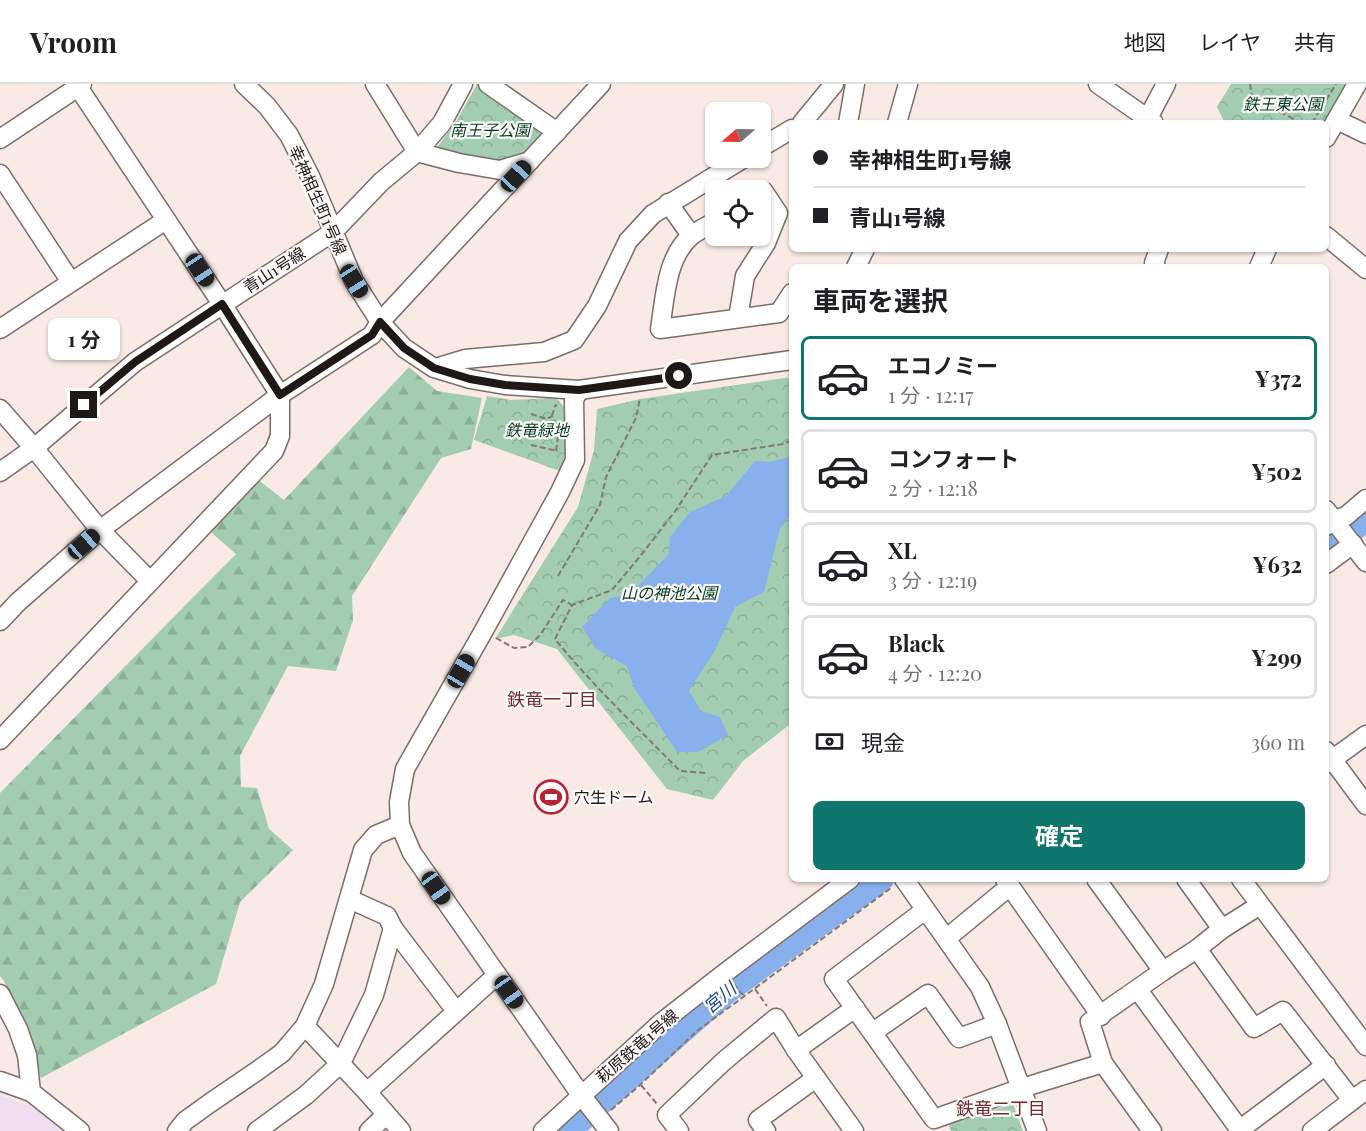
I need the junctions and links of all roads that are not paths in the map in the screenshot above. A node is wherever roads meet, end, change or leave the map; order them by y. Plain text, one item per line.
1 (244, 84) edge
2 (375, 84) edge
3 (463, 84) edge
4 (488, 84) edge
5 (602, 84) edge
6 (834, 84) edge
7 (855, 84) edge
8 (908, 84) edge
9 (1098, 84) edge
10 (1166, 84) edge
11 (1357, 84) edge
12 (80, 86) edge
13 (804, 120) edge
14 (849, 120) edge
15 (898, 120) edge
16 (1151, 120) edge
17 (1337, 120) junction
18 (789, 131) edge
19 (557, 132) junction
20 (1329, 133) edge
21 (1366, 134) edge
22 (0, 139) edge
23 (771, 141) edge
24 (417, 152) junction
25 (532, 160) junction
26 (727, 168) edge
27 (0, 174) edge
28 (771, 202) edge
29 (668, 203) junction
30 (166, 220) junction
31 (705, 227) edge
32 (771, 230) edge
33 (333, 232) junction
34 (691, 235) junction
35 (1329, 238) edge
36 (764, 246) edge
37 (1366, 269) edge
38 (72, 282) junction
39 (789, 298) edge
40 (222, 304) junction
41 (738, 318) junction
42 (380, 322) junction
43 (0, 329) edge
44 (789, 360) edge
45 (434, 368) junction
46 (579, 390) junction
47 (280, 395) junction
48 (0, 409) edge
49 (33, 448) junction
50 (0, 472) edge
51 (1366, 499) edge
52 (1329, 519) edge
53 (100, 530) junction
54 (1353, 544) junction
55 (1329, 562) edge
56 (1366, 562) edge
57 (150, 581) junction
58 (0, 621) edge
59 (1366, 735) edge
60 (0, 740) edge
61 (1329, 757) edge
62 (1329, 759) edge
63 (1366, 805) edge
64 (400, 825) junction
65 (846, 882) edge
66 (899, 882) edge
67 (1007, 882) edge
68 (1098, 882) edge
69 (1188, 882) edge
70 (1243, 882) edge
71 (349, 899) junction
72 (1260, 905) junction
73 (925, 910) junction
74 (393, 928) junction
75 (1222, 929) junction
76 (947, 938) junction
77 (1197, 949) junction
78 (1163, 971) junction
79 (497, 975) junction
80 (1138, 990) junction
81 (0, 993) edge
82 (855, 1008) junction
83 (456, 1011) junction
84 (1101, 1016) junction
85 (997, 1024) junction
86 (305, 1026) junction
87 (873, 1032) junction
88 (1364, 1038) edge
89 (796, 1050) junction
90 (341, 1063) junction
91 (1103, 1063) junction
92 (1326, 1065) junction
93 (816, 1078) junction
94 (0, 1081) edge
95 (1022, 1088) junction
96 (31, 1092) junction
97 (367, 1092) junction
98 (581, 1095) junction
99 (1359, 1095) edge
100 (386, 1115) junction
101 (599, 1127) edge
102 (1239, 1130) edge
103 (80, 1131) edge
104 (177, 1131) edge
105 (257, 1131) edge
106 (369, 1131) edge
107 (401, 1131) edge
108 (543, 1131) edge
109 (679, 1131) edge
110 (766, 1131) edge
111 (854, 1131) edge
112 (1037, 1131) edge
113 (1152, 1131) edge
114 (1312, 1131) edge

1 - 33 street, 幸神相生町1号線
2 - 24 street
3 - 24 street, 青山1号線
4 - 19 street
5 - 19 street
6 - 13 street
7 - 14 street
8 - 15 street
9 - 16 street
10 - 16 street
11 - 17 street
12 - 22 street
12 - 30 street
17 - 20 street
17 - 21 street
18 - 23 street
19 - 25 street
24 - 25 street
24 - 33 street, 青山1号線
25 - 42 street
26 - 29 street
27 - 38 street
28 - 32 street
29 - 34 street
29 - 45 street
30 - 38 street
30 - 40 street
31 - 34 street
33 - 40 street, 青山1号線
33 - 42 street, 幸神相生町1号線
34 - 41 street
35 - 37 street
36 - 41 street
38 - 43 street
39 - 41 street
40 - 47 street
40 - 49 street, 青山1号線
42 - 45 street, 幸神相生町1号線
42 - 47 street
44 - 46 street, 幸神相生町1号線
45 - 46 street, 幸神相生町1号線
46 - 64 street
47 - 53 street
47 - 57 street
48 - 49 street
49 - 50 street, 青山1号線
49 - 53 street
51 - 52 street
52 - 54 street
53 - 57 street
53 - 58 street
54 - 55 street
54 - 56 street
57 - 60 street
59 - 61 street
62 - 63 street
64 - 71 street
64 - 79 street
65 - 98 street, 萩原鉄竜1号線
66 - 73 street
67 - 76 street
67 - 84 street
68 - 78 street
69 - 75 street
70 - 72 street
71 - 74 street
71 - 86 street
72 - 75 street
72 - 88 street
73 - 76 street
73 - 82 street
74 - 83 street
74 - 90 street
75 - 77 street
76 - 85 street
77 - 78 street
77 - 92 street
78 - 80 street
79 - 83 street
79 - 98 street
80 - 84 street
80 - 102 street
81 - 96 street
82 - 87 street
82 - 89 street
83 - 97 street
84 - 91 street
85 - 87 street
85 - 95 street
86 - 90 street
86 - 104 street
87 - 95 street
89 - 93 street
89 - 109 street
90 - 97 street
90 - 105 street
91 - 95 street
91 - 113 street
92 - 99 street
92 - 102 street
93 - 110 street
93 - 111 street
94 - 96 street
95 - 112 street
96 - 103 street
97 - 100 street
98 - 101 street
98 - 108 street, 萩原鉄竜1号線
99 - 114 street
100 - 106 street
100 - 107 street

